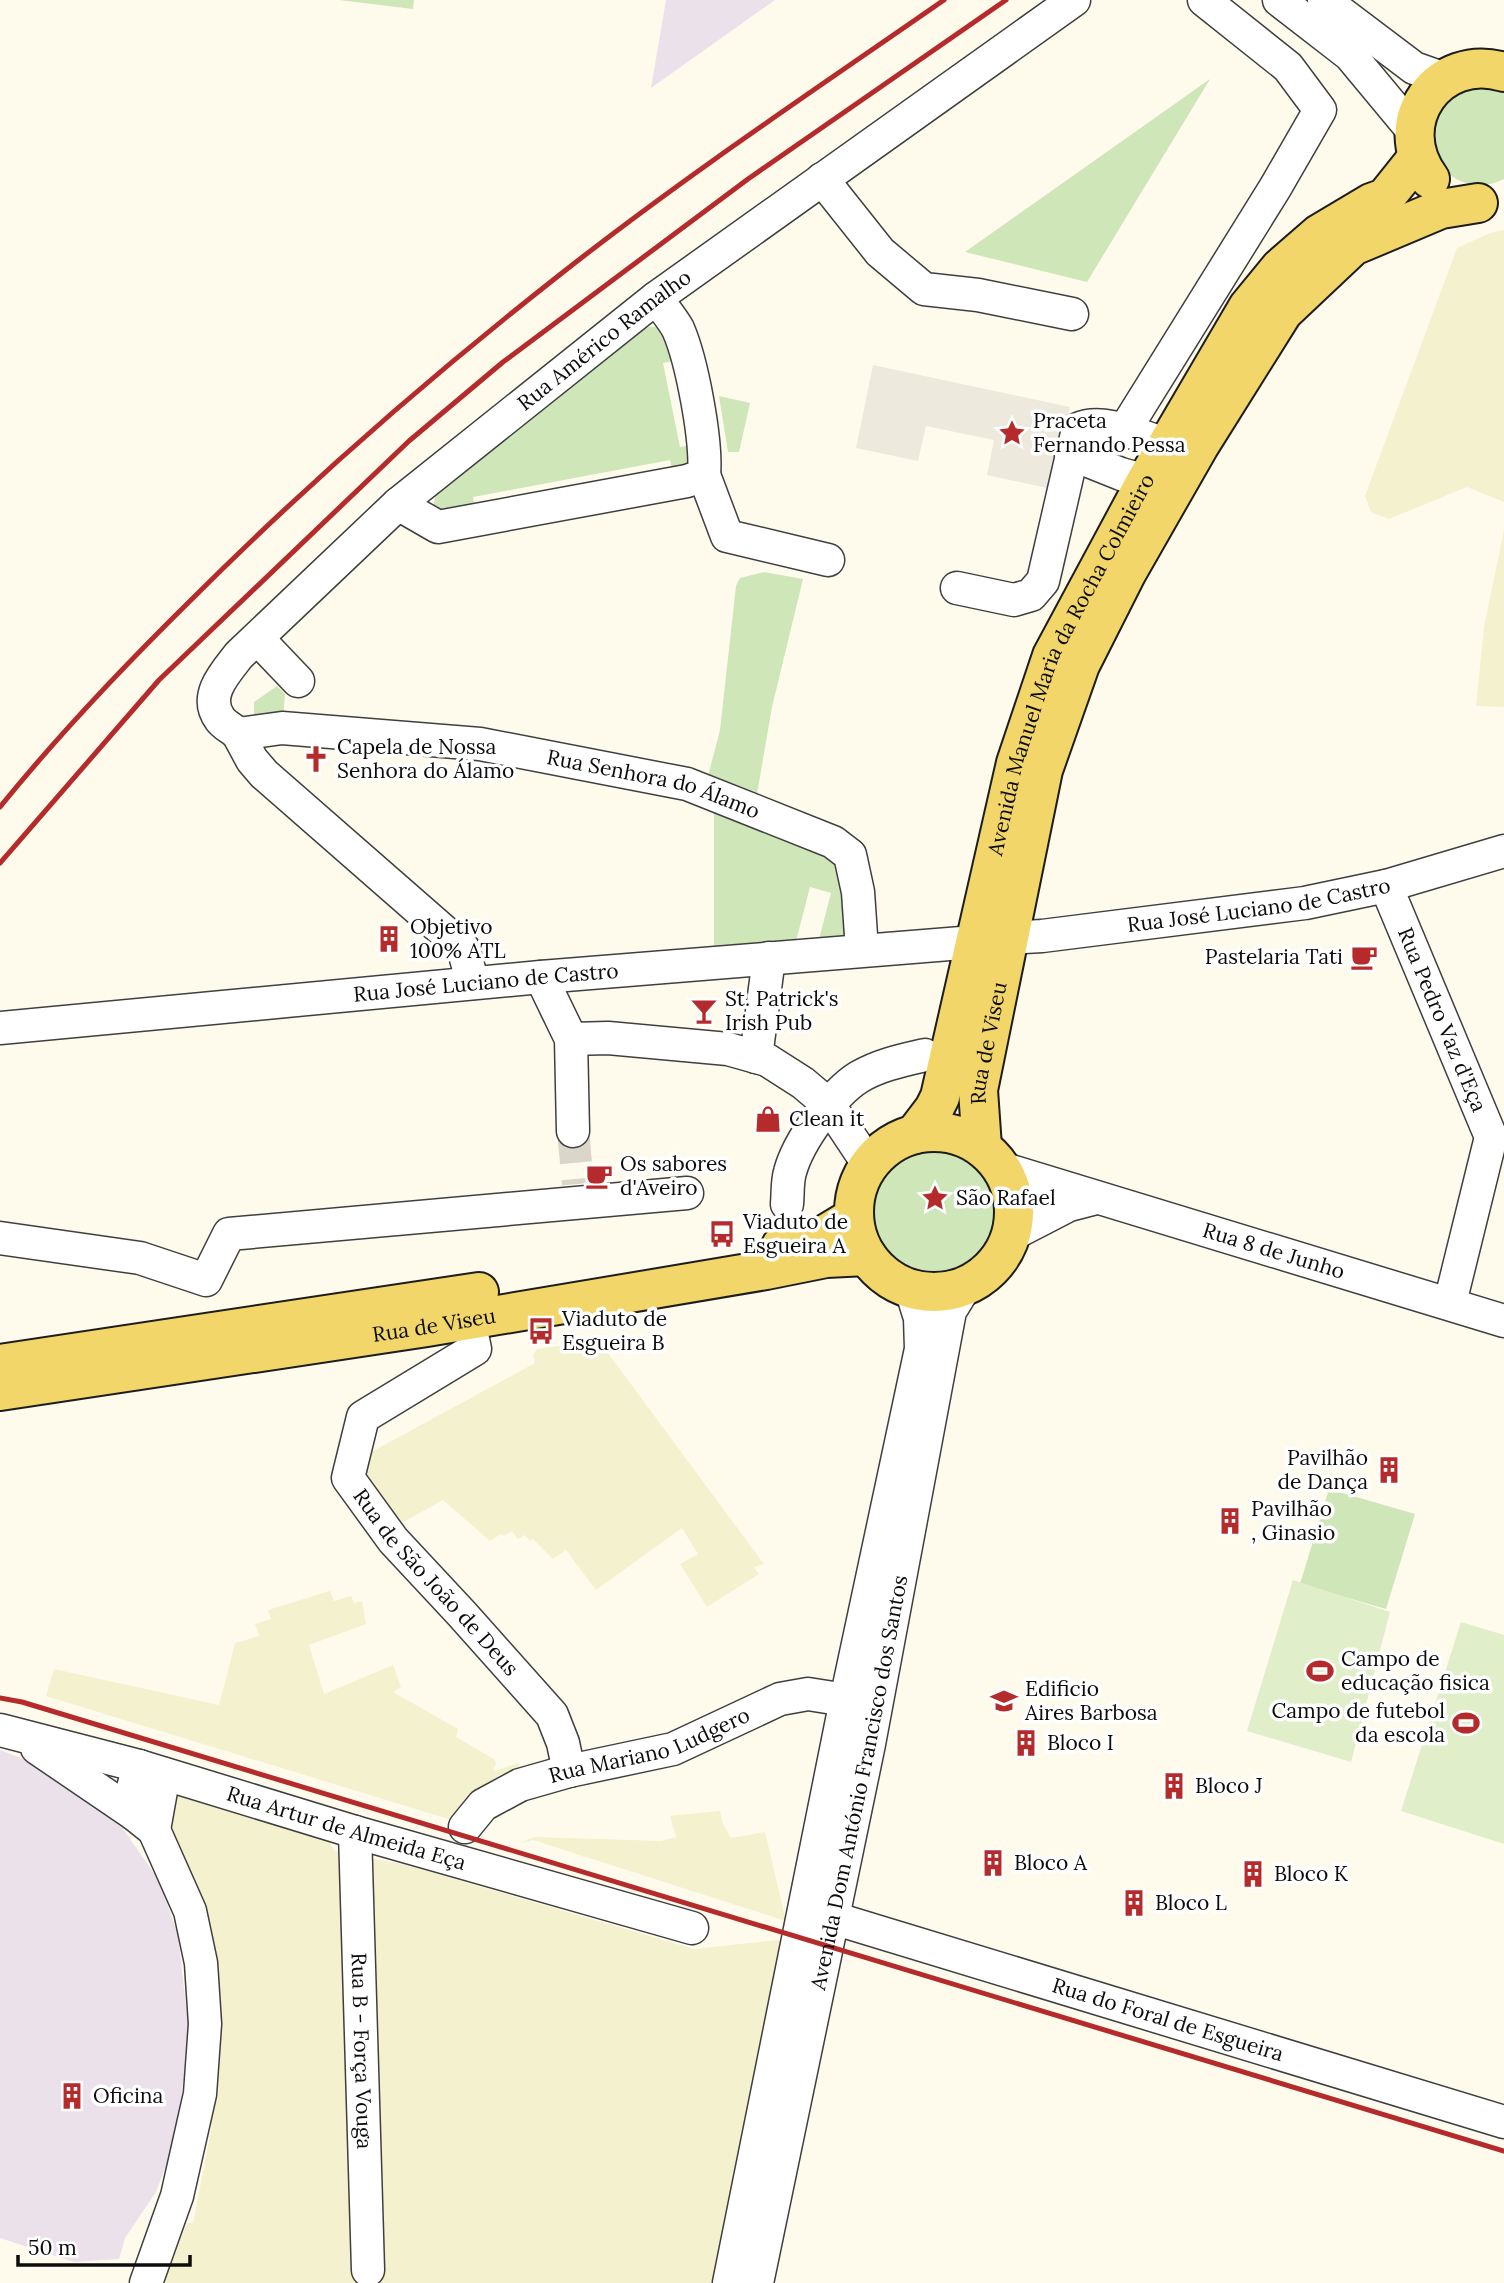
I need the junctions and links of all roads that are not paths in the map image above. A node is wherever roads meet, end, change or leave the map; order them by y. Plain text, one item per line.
1 (1074, 0) edge
2 (1204, 0) edge
3 (1279, 0) edge
4 (1324, 0) edge
5 (1358, 44) junction
6 (1483, 65) edge
7 (1415, 145) junction
8 (822, 179) junction
9 (1491, 201) edge
10 (656, 298) junction
11 (1072, 314) dead end
12 (1124, 431) junction
13 (1168, 445) junction
14 (1071, 454) junction
15 (704, 475) junction
16 (1146, 481) junction
17 (398, 504) junction
18 (828, 560) dead end
19 (957, 588) dead end
20 (258, 639) junction
21 (298, 681) dead end
22 (238, 734) junction
23 (1504, 851) edge
24 (1386, 886) junction
25 (991, 940) junction
26 (862, 950) junction
27 (769, 958) junction
28 (541, 977) junction
29 (473, 984) junction
30 (0, 1028) edge
31 (571, 1039) junction
32 (925, 1055) dead end
33 (755, 1057) junction
34 (829, 1105) junction
35 (573, 1131) tunnel mouth
36 (915, 1134) junction
37 (992, 1157) junction
38 (869, 1164) junction
39 (687, 1193) dead end
40 (1097, 1198) junction
41 (787, 1204) dead end
42 (854, 1217) junction
43 (1011, 1235) junction
44 (0, 1238) edge
45 (867, 1256) junction
46 (966, 1285) junction
47 (912, 1289) junction
48 (1450, 1303) junction
49 (469, 1320) junction
50 (1504, 1321) edge
51 (0, 1364) edge
52 (0, 1391) edge
53 (846, 1700) junction
54 (6, 1731) edge
55 (151, 1770) junction
56 (569, 1771) junction
57 (144, 1822) junction
58 (466, 1827) dead end
59 (355, 1832) junction
60 (832, 1918) junction
61 (692, 1928) dead end
62 (1504, 2122) edge
63 (368, 2270) dead end
64 (146, 2283) edge
65 (729, 2283) edge
66 (757, 2283) edge

1 - 8 street, Rua Américo Ramalho
2 - 12 street
3 - 5 street
4 - 5 street
5 - 6 street
5 - 7 street
6 - 7 main road
7 - 9 main road
7 - 13 main road, Avenida Manuel Maria da Rocha Colmieiro
8 - 10 street, Rua Américo Ramalho
8 - 11 street
9 - 25 main road, Avenida Manuel Maria da Rocha Colmieiro
10 - 15 street
10 - 17 street, Rua Américo Ramalho
12 - 13 street
12 - 14 street
13 - 16 main road, Avenida Manuel Maria da Rocha Colmieiro
14 - 16 street
14 - 19 street
15 - 17 street
15 - 18 street
16 - 25 main road, Avenida Manuel Maria da Rocha Colmieiro
17 - 20 street, Rua Américo Ramalho
20 - 21 street
20 - 22 street, Rua Américo Ramalho
22 - 26 street, Rua Senhora do Álamo
22 - 29 street
23 - 24 street, Rua José Luciano de Castro
24 - 25 street, Rua José Luciano de Castro
24 - 48 street, Rua Pedro Vaz d'Eça
25 - 26 street, Rua José Luciano de Castro
25 - 36 main road, Rua de Viseu
25 - 37 main road, Rua de Viseu
26 - 27 street, Rua José Luciano de Castro
27 - 28 street, Rua José Luciano de Castro
27 - 33 street
28 - 29 street, Rua José Luciano de Castro
28 - 31 street
29 - 30 street, Rua José Luciano de Castro
31 - 33 street
31 - 35 street
32 - 34 street
33 - 34 street
34 - 38 street
34 - 41 street
36 - 37 main road, Rua de Viseu
36 - 38 main road, Rua de Viseu
37 - 40 street, Rua 8 de Junho
37 - 43 main road, Rua de Viseu
38 - 42 main road, Rua de Viseu
39 - 44 street
40 - 43 street
40 - 48 street, Rua 8 de Junho
42 - 45 main road, Rua de Viseu
42 - 51 main road, Rua de Viseu
43 - 46 main road, Rua de Viseu
45 - 47 main road, Rua de Viseu
45 - 49 main road, Rua de Viseu
46 - 47 main road, Rua de Viseu
46 - 60 street, Avenida Dom António Francisco dos Santos
47 - 53 street, Avenida Dom António Francisco dos Santos
48 - 50 street
49 - 52 main road, Rua de Viseu
49 - 56 street, Rua de São João de Deus
53 - 56 street, Rua Mariano Ludgero
53 - 65 street, Avenida Dom António Francisco dos Santos
54 - 55 street, Rua Artur de Almeida Eça
54 - 57 street
55 - 57 street
55 - 59 street, Rua Artur de Almeida Eça
56 - 58 street, Rua Mariano Ludgero
57 - 64 street
59 - 61 street, Rua Artur de Almeida Eça
59 - 63 street, Rua B - Força Vouga
60 - 62 street, Rua do Foral de Esgueira
60 - 66 street, Avenida Dom António Francisco dos Santos

